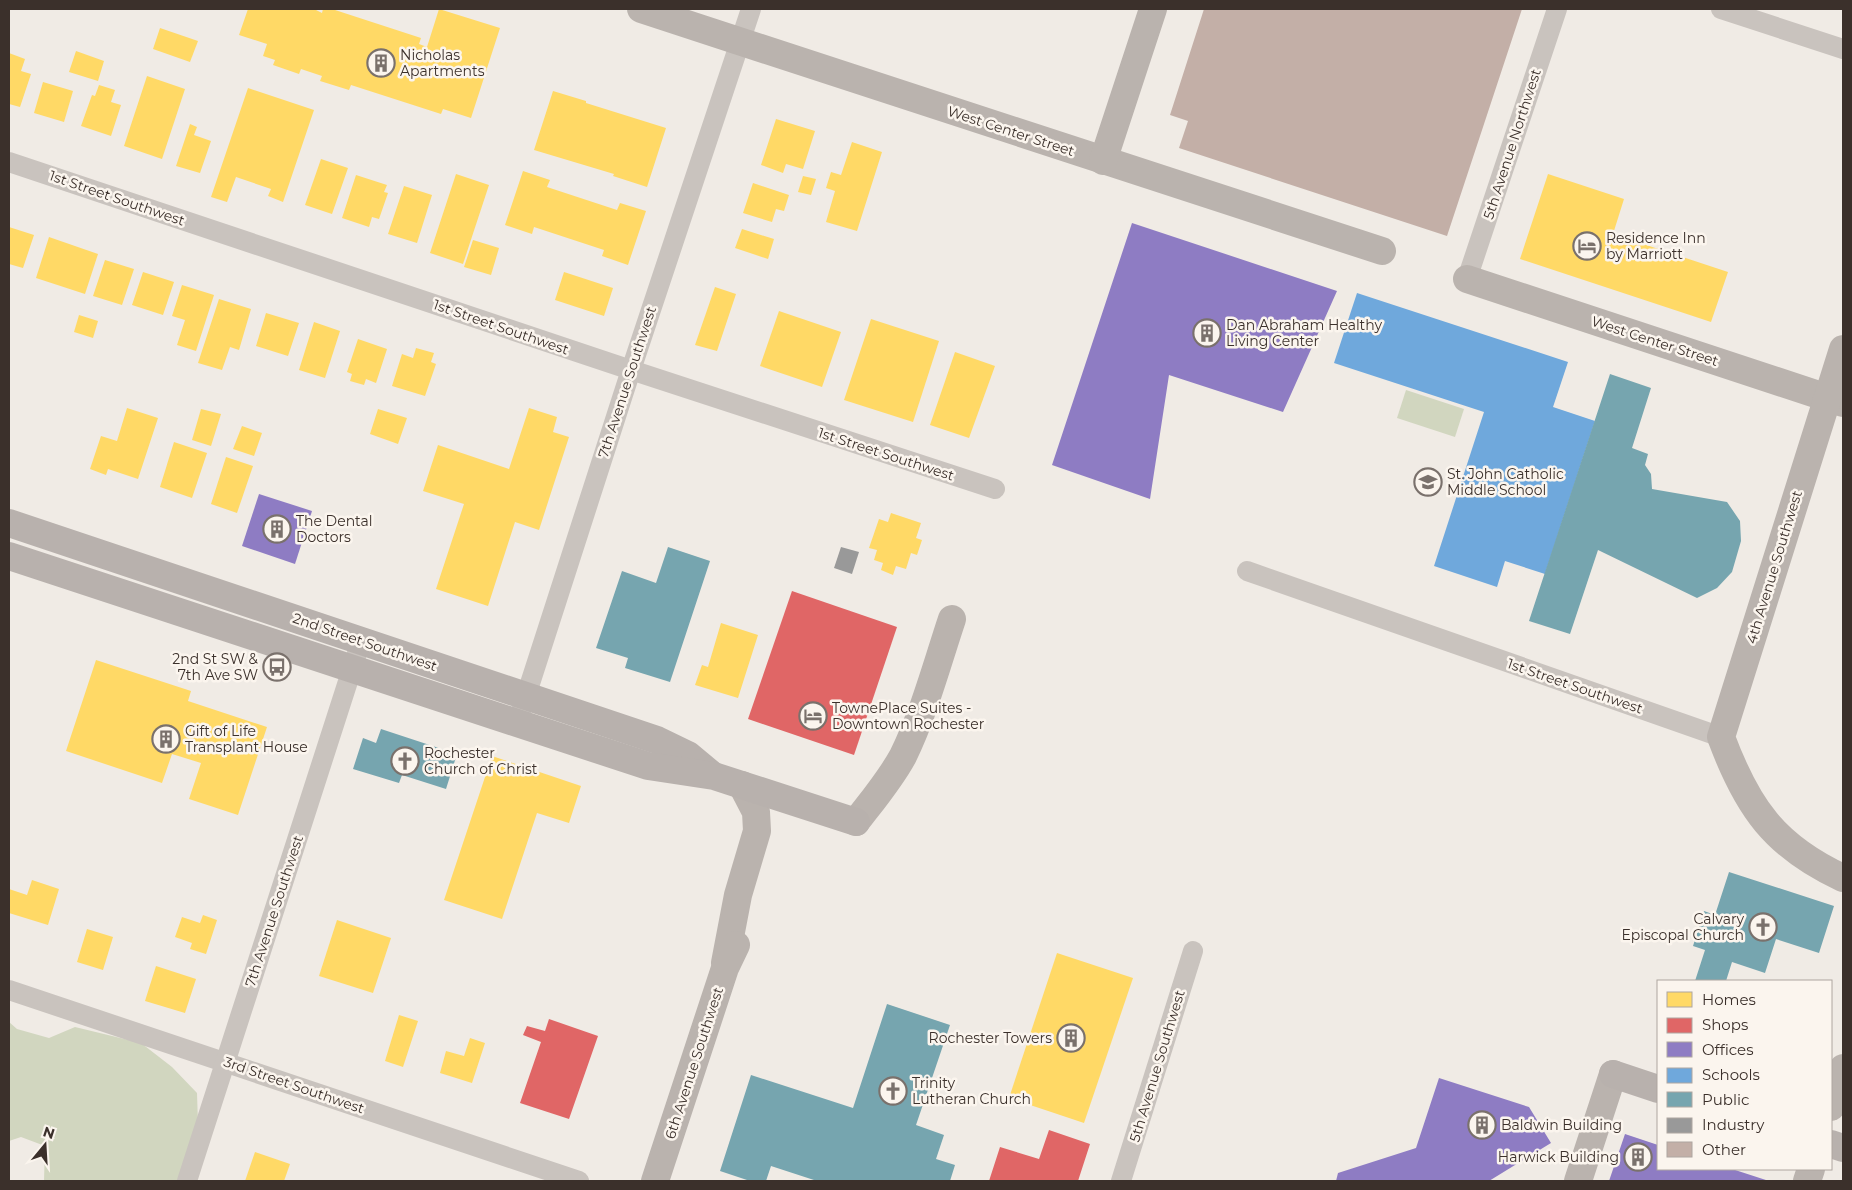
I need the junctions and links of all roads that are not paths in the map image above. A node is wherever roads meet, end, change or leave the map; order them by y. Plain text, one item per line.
1 (641, 9) edge
2 (752, 9) edge
3 (1154, 9) edge
4 (1557, 9) edge
5 (1721, 9) edge
6 (740, 41) junction
7 (1843, 50) edge
8 (1103, 161) junction
9 (9, 162) edge
10 (1382, 251) dead end
11 (1468, 279) joint
12 (1843, 349) edge
13 (631, 370) junction
14 (1835, 400) edge
15 (995, 489) dead end
16 (9, 523) edge
17 (9, 556) edge
18 (1246, 571) dead end
19 (952, 618) dead end
20 (361, 641) junction
21 (351, 670) junction
22 (526, 697) junction
23 (517, 724) junction
24 (1721, 737) junction
25 (714, 776) junction
26 (742, 785) junction
27 (856, 822) joint
28 (1843, 878) edge
29 (1193, 951) dead end
30 (9, 990) edge
31 (225, 1062) junction
32 (1843, 1068) edge
33 (1613, 1074) joint
34 (1657, 1089) edge
35 (1832, 1104) edge
36 (187, 1181) edge
37 (579, 1181) edge
38 (655, 1181) edge
39 (1121, 1181) edge
40 (1578, 1181) edge

1 - 6 street, West Center Street
2 - 6 street, 7th Avenue Southwest
3 - 8 street
4 - 11 street, 5th Avenue Northwest
5 - 7 street
6 - 8 street, West Center Street
6 - 13 street, 7th Avenue Southwest
8 - 10 street, West Center Street
9 - 13 street, 1st Street Southwest
11 - 14 street, West Center Street
12 - 14 street, 4th Avenue Southwest
13 - 15 street, 1st Street Southwest
13 - 22 street, 7th Avenue Southwest
14 - 24 street, 4th Avenue Southwest
16 - 20 main road, 2nd Street Southwest
17 - 21 main road, 2nd Street Southwest
18 - 24 street, 1st Street Southwest
19 - 27 street
20 - 21 street, 7th Avenue Southwest
20 - 22 main road, 2nd Street Southwest
21 - 23 main road, 2nd Street Southwest
21 - 31 street, 7th Avenue Southwest
22 - 23 street, 7th Avenue Southwest
22 - 25 main road, 2nd Street Southwest
23 - 25 main road, 2nd Street Southwest
24 - 28 street
25 - 26 main road, 2nd Street Southwest
26 - 27 main road, 2nd Street Southwest
26 - 38 street, 6th Avenue Southwest
29 - 39 street, 5th Avenue Southwest
30 - 31 street, 3rd Street Southwest
31 - 36 street, 7th Avenue Southwest
31 - 37 street, 3rd Street Southwest
32 - 35 street
33 - 34 main road
33 - 40 street

